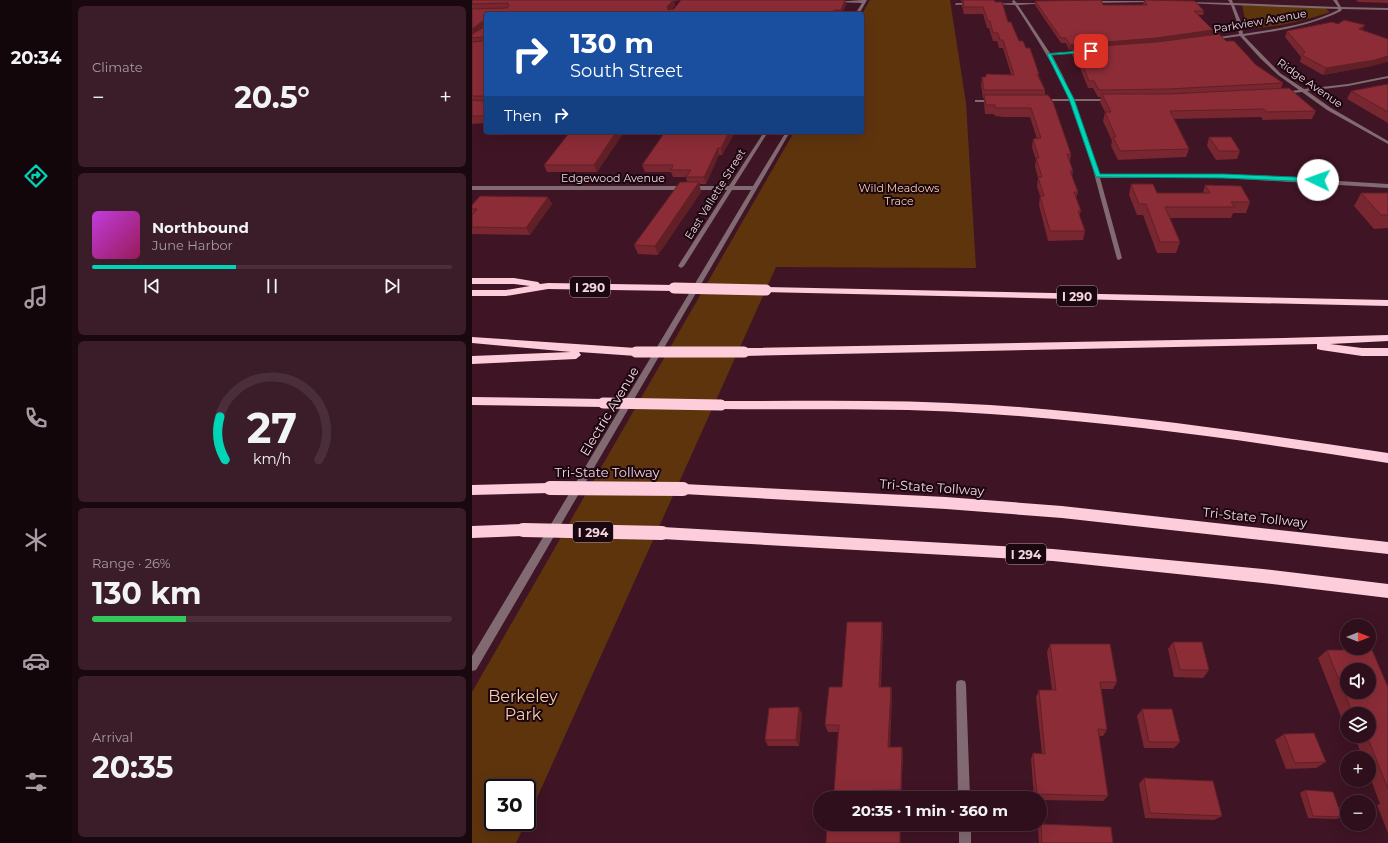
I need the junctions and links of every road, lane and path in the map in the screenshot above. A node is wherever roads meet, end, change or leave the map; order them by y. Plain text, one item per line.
1 (1335, 0) edge
2 (864, 1) edge
3 (1114, 1) edge
4 (832, 2) edge
5 (1015, 2) edge
6 (1084, 2) edge
7 (1156, 2) edge
8 (1186, 2) edge
9 (1231, 2) edge
10 (1054, 3) edge
11 (956, 4) dead end
12 (979, 4) edge
13 (986, 4) edge
14 (1340, 7) junction
15 (1388, 8) edge
16 (858, 12) edge
17 (1241, 35) junction
18 (1210, 40) edge
19 (1086, 52) edge
20 (1049, 54) junction
21 (1388, 77) edge
22 (1303, 92) junction
23 (1275, 94) edge
24 (1071, 99) junction
25 (1032, 100) edge
26 (1114, 100) edge
27 (977, 101) dead end
28 (1001, 101) edge
29 (765, 134) edge
30 (787, 134) edge
31 (1388, 142) edge
32 (1098, 176) junction
33 (1388, 186) edge
34 (472, 188) edge
35 (731, 188) junction
36 (755, 188) junction
37 (1119, 258) dead end
38 (681, 266) dead end
39 (472, 281) edge
40 (548, 286) junction
41 (472, 293) edge
42 (1388, 303) edge
43 (1388, 338) edge
44 (472, 340) edge
45 (1284, 342) junction
46 (621, 352) junction
47 (1388, 352) edge
48 (472, 360) edge
49 (472, 401) edge
50 (1388, 458) edge
51 (472, 490) edge
52 (472, 528) edge
53 (524, 530) junction
54 (472, 532) edge
55 (1388, 548) edge
56 (1388, 591) edge
57 (472, 666) edge
58 (961, 685) dead end
59 (964, 791) edge
60 (965, 831) edge
61 (965, 843) edge

1 - 14 street
2 - 4 street
2 - 16 street
3 - 6 street
3 - 7 street
5 - 10 street
5 - 13 street
5 - 20 street
8 - 9 street
9 - 14 street
9 - 17 street
11 - 12 street
14 - 15 street
14 - 17 street, Parkview Avenue
17 - 18 street, Parkview Avenue
17 - 22 street, Ridge Avenue
19 - 20 street
20 - 24 street
21 - 22 street
22 - 23 street
22 - 31 street, Ridge Avenue
24 - 25 street
24 - 26 street
24 - 32 street
27 - 28 street
29 - 35 street, East Vallette Street
30 - 36 street
32 - 33 street
32 - 37 street
34 - 35 street, Edgewood Avenue
35 - 36 street, Edgewood Avenue
35 - 38 street, East Vallette Street
36 - 57 street, Electric Avenue
39 - 40 highway
40 - 41 highway, I 290
40 - 42 highway, I 290, bridge
43 - 45 highway
44 - 46 highway
45 - 46 highway, bridge
45 - 47 highway
46 - 48 highway
49 - 50 highway, bridge
51 - 55 highway, Tri-State Tollway, bridge
52 - 53 highway, I 294
53 - 54 highway
53 - 56 highway, I 294, bridge
58 - 59 street
60 - 61 street

